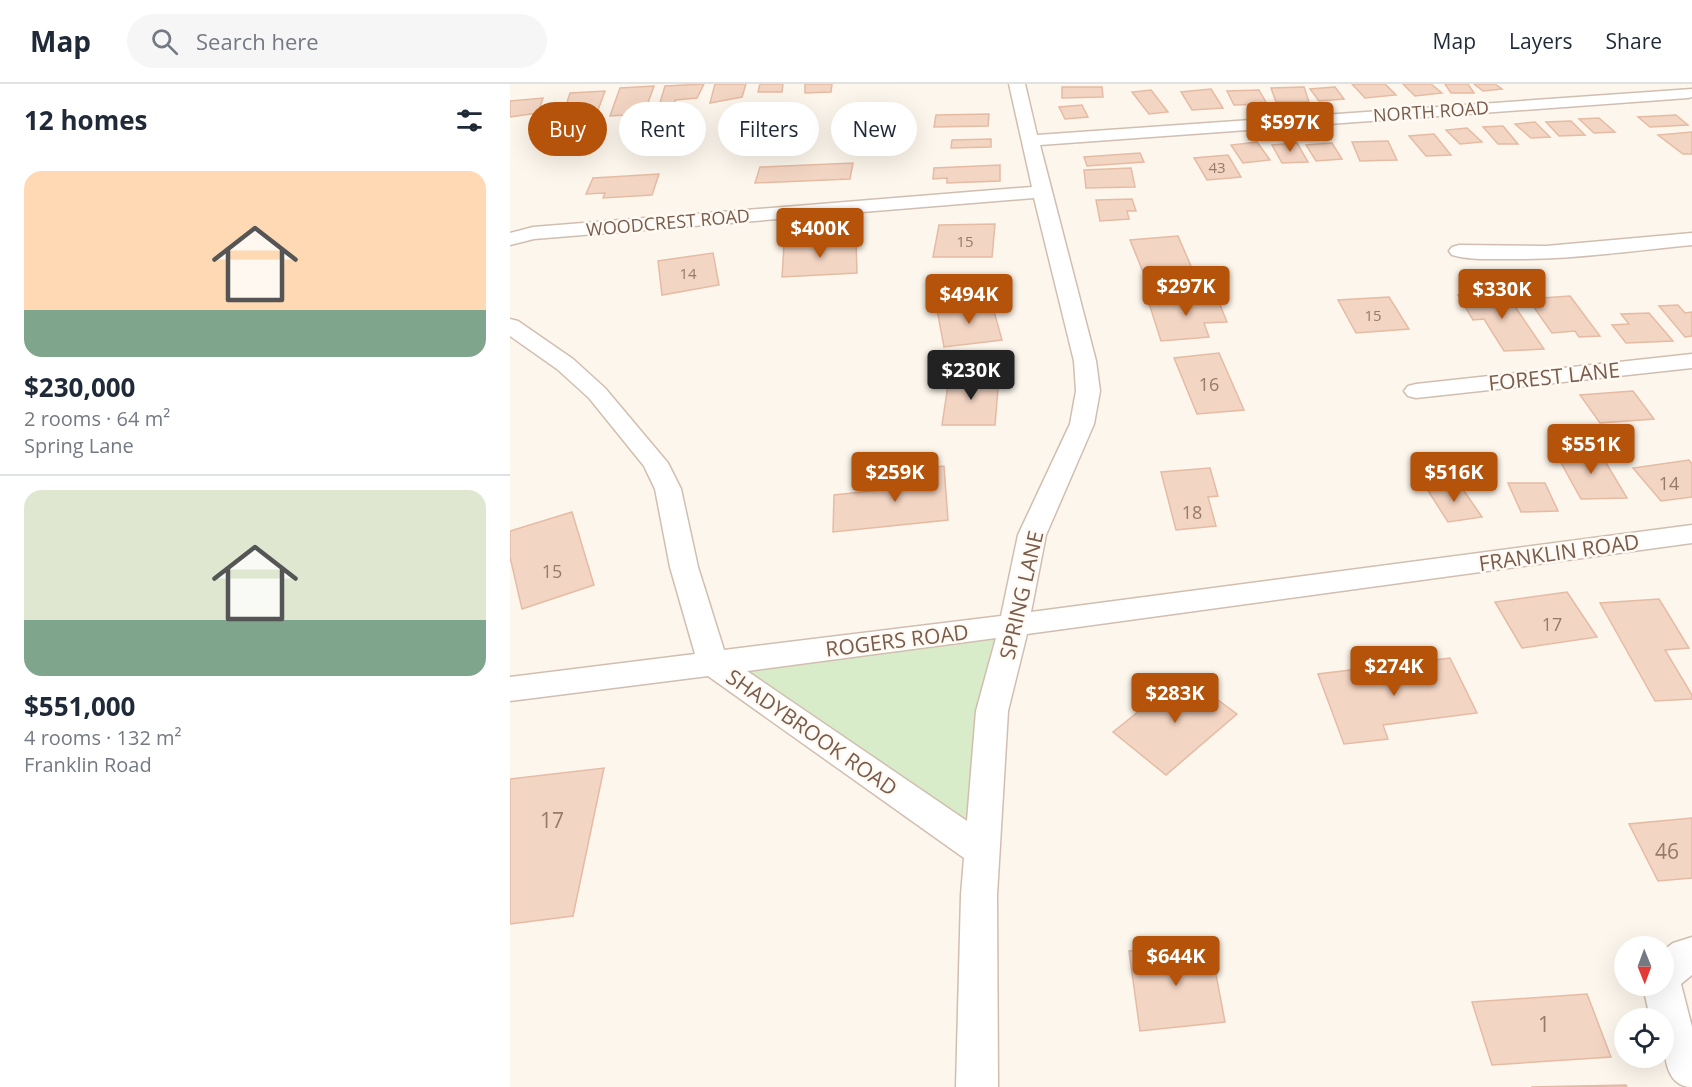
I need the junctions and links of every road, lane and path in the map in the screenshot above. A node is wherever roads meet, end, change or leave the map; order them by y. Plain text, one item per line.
1 (1017, 84) edge
2 (1685, 91) edge
3 (1031, 141) junction
4 (1042, 192) junction
5 (510, 239) edge
6 (1692, 239) edge
7 (1459, 250) dead end
8 (510, 326) edge
9 (1692, 361) edge
10 (1416, 392) dead end
11 (1692, 534) edge
12 (1426, 570) joint
13 (1014, 625) junction
14 (713, 663) junction
15 (510, 689) edge
16 (982, 850) junction
17 (1692, 955) edge
18 (1674, 965) edge
19 (1664, 996) edge
20 (1692, 1070) edge
21 (977, 1087) edge

1 - 3 street, SPRING LANE
2 - 3 street, NORTH ROAD
3 - 4 street, SPRING LANE
4 - 5 street, WOODCREST ROAD
4 - 13 street, SPRING LANE
6 - 7 street
8 - 14 street, SHADYBROOK ROAD
9 - 10 street, FOREST LANE
11 - 12 street, FRANKLIN ROAD
12 - 13 street, ROGERS ROAD
13 - 14 street, ROGERS ROAD
13 - 16 street, SPRING LANE
14 - 15 street, ROGERS ROAD
14 - 16 street, SHADYBROOK ROAD
16 - 21 street, SPRING LANE
17 - 18 street
19 - 20 street

